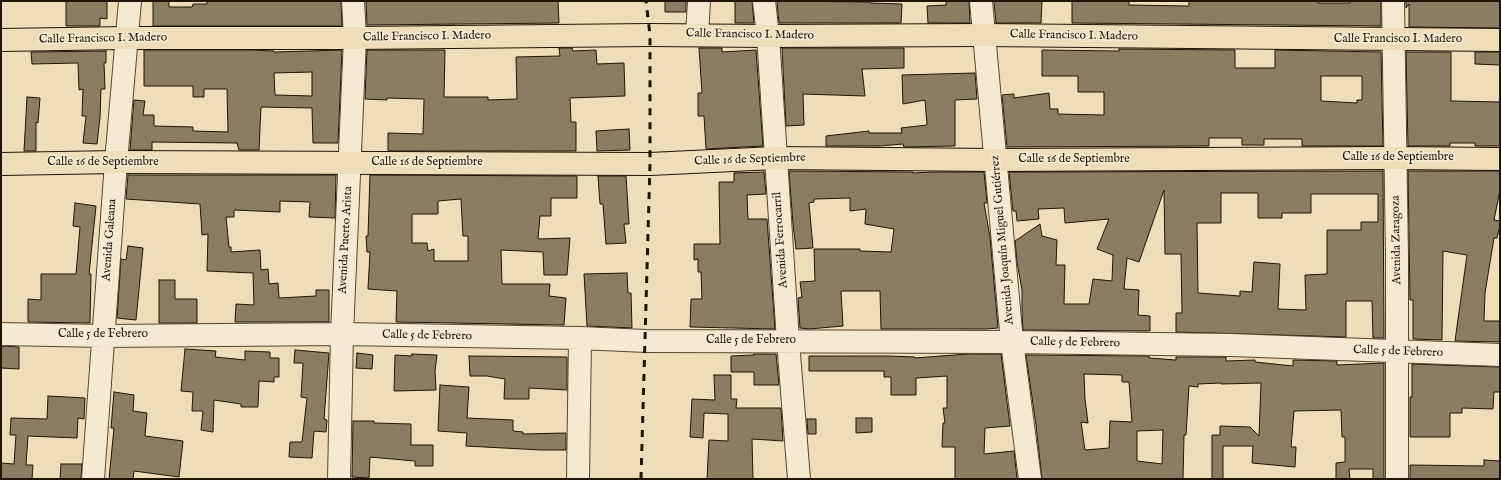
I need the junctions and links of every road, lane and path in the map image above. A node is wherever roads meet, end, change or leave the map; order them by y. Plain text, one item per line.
1 (130, 1) edge
2 (354, 1) edge
3 (699, 1) edge
4 (764, 1) edge
5 (981, 1) edge
6 (1393, 1) edge
7 (697, 35) junction
8 (984, 35) junction
9 (768, 36) junction
10 (126, 38) junction
11 (355, 38) junction
12 (1, 40) edge
13 (1394, 40) junction
14 (1500, 40) edge
15 (776, 158) junction
16 (1396, 158) junction
17 (1500, 159) edge
18 (995, 160) junction
19 (116, 162) junction
20 (350, 163) junction
21 (1, 164) edge
22 (1, 334) edge
23 (342, 334) junction
24 (103, 336) junction
25 (580, 338) junction
26 (788, 341) junction
27 (1012, 342) junction
28 (1398, 352) junction
29 (1500, 355) edge
30 (92, 479) edge
31 (339, 479) edge
32 (578, 479) edge
33 (799, 479) edge
34 (1030, 479) edge
35 (1397, 479) edge

1 - 10 street, Avenida Galeana
2 - 11 street, Avenida Puerto Arista
3 - 7 street
4 - 9 street, Avenida Ferrocarril
5 - 8 street, Avenida Joaquín Miguel Gutiérrez
6 - 13 street, Avenida Zaragoza
7 - 9 main road, Calle Francisco I. Madero
7 - 11 main road, Calle Francisco I. Madero
8 - 9 main road, Calle Francisco I. Madero
8 - 13 main road, Calle Francisco I. Madero
8 - 18 street, Avenida Joaquín Miguel Gutiérrez
9 - 15 street, Avenida Ferrocarril
10 - 11 main road, Calle Francisco I. Madero
10 - 12 main road, Calle Francisco I. Madero
10 - 19 street, Avenida Galeana
11 - 20 street, Avenida Puerto Arista
13 - 14 main road, Calle Francisco I. Madero
13 - 16 street, Avenida Zaragoza
15 - 18 main road, Calle 16 de Septiembre
15 - 20 main road, Calle 16 de Septiembre
15 - 26 street, Avenida Ferrocarril
16 - 17 main road, Calle 16 de Septiembre
16 - 18 main road, Calle 16 de Septiembre
16 - 28 street, Avenida Zaragoza
18 - 27 street, Avenida Joaquín Miguel Gutiérrez
19 - 20 main road, Calle 16 de Septiembre
19 - 21 main road, Calle 16 de Septiembre
19 - 24 street, Avenida Galeana
20 - 23 street, Avenida Puerto Arista
22 - 24 street, Calle 5 de Febrero
23 - 24 street, Calle 5 de Febrero
23 - 25 street, Calle 5 de Febrero
23 - 31 street, Avenida Puerto Arista
24 - 30 street, Avenida Galeana
25 - 26 street, Calle 5 de Febrero
25 - 32 street
26 - 27 street, Calle 5 de Febrero
26 - 33 street, Avenida Ferrocarril
27 - 28 street, Calle 5 de Febrero
27 - 34 street, Avenida Joaquín Miguel Gutiérrez
28 - 29 street, Calle 5 de Febrero
28 - 35 street, Avenida Zaragoza

